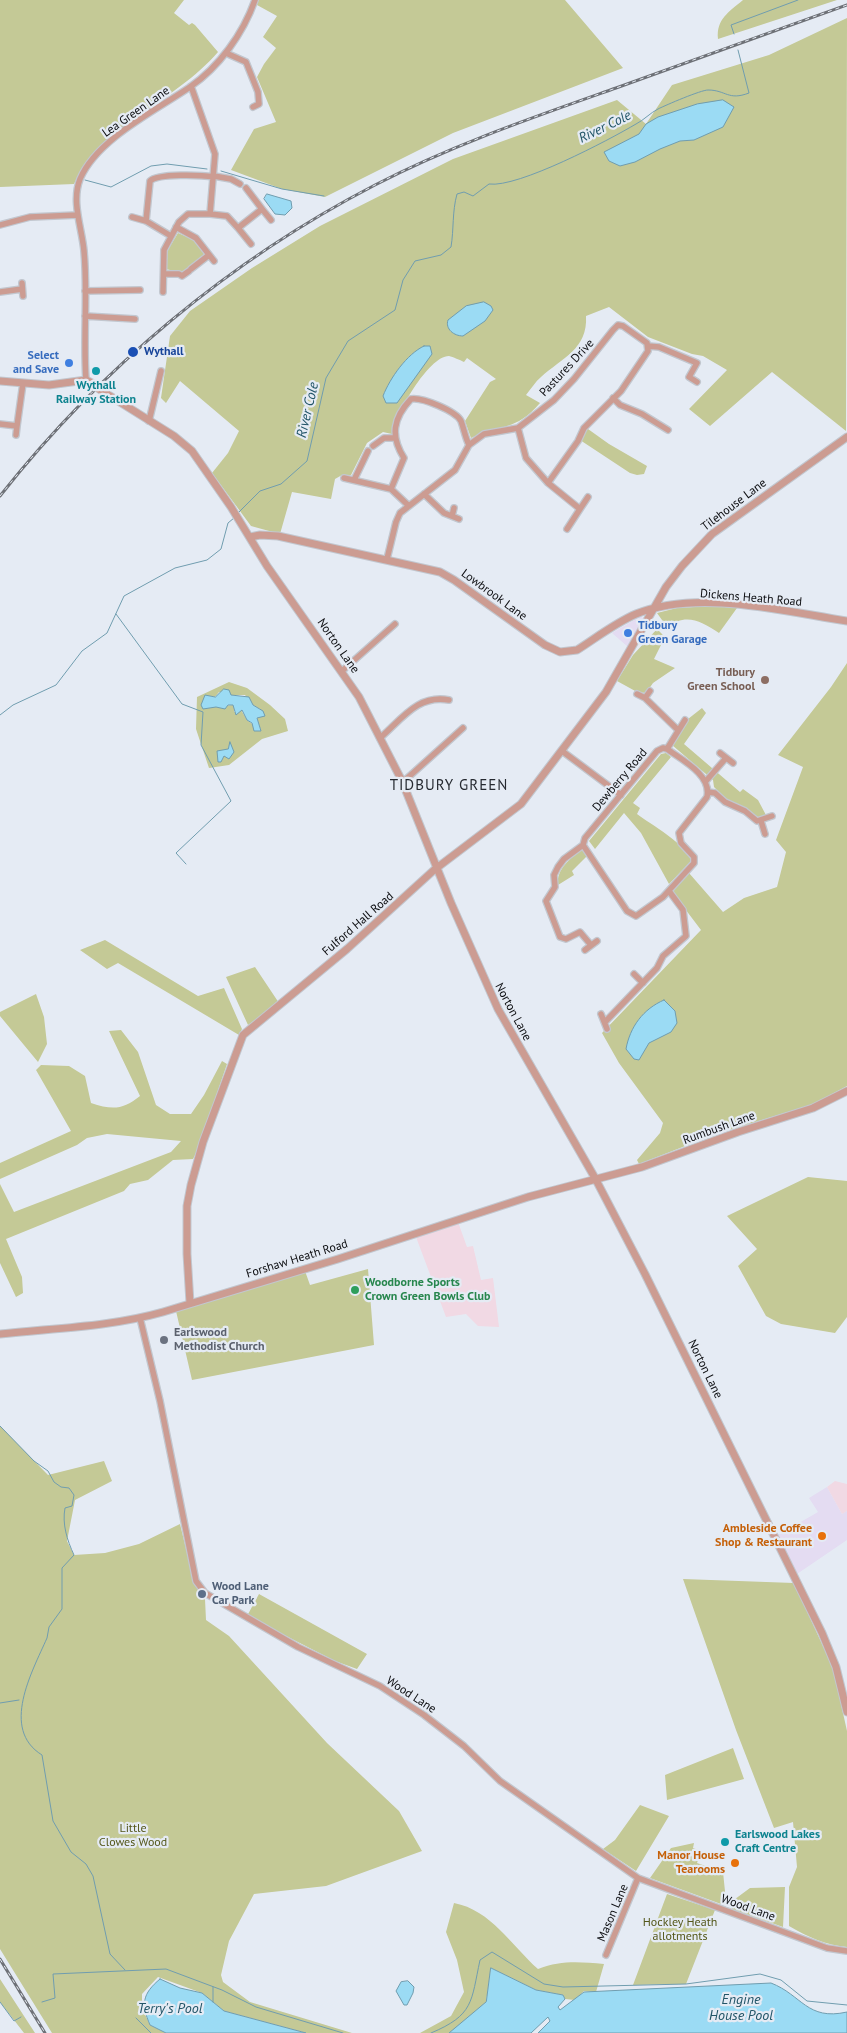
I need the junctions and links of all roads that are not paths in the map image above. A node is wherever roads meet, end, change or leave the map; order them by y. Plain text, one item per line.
1 (254, 0) edge
2 (226, 53) junction
3 (191, 86) junction
4 (253, 107) dead end
5 (214, 176) junction
6 (240, 184) dead end
7 (246, 188) dead end
8 (262, 209) junction
9 (210, 214) junction
10 (78, 215) junction
11 (132, 217) dead end
12 (271, 220) dead end
13 (146, 221) junction
14 (0, 225) edge
15 (176, 227) junction
16 (238, 228) junction
17 (171, 236) junction
18 (251, 244) dead end
19 (209, 255) junction
20 (214, 261) dead end
21 (164, 274) junction
22 (22, 289) dead end
23 (140, 290) dead end
24 (85, 291) junction
25 (0, 292) edge
26 (164, 292) dead end
27 (85, 316) junction
28 (135, 319) dead end
29 (648, 346) junction
30 (161, 371) dead end
31 (86, 380) junction
32 (0, 381) edge
33 (697, 382) dead end
34 (23, 383) junction
35 (613, 398) junction
36 (149, 421) junction
37 (0, 424) edge
38 (17, 426) junction
39 (518, 428) junction
40 (668, 430) dead end
41 (16, 435) dead end
42 (847, 437) edge
43 (394, 438) junction
44 (469, 444) junction
45 (373, 446) dead end
46 (368, 450) dead end
47 (344, 478) dead end
48 (354, 480) junction
49 (548, 483) junction
50 (391, 489) junction
51 (424, 494) junction
52 (588, 497) dead end
53 (409, 506) junction
54 (454, 508) dead end
55 (580, 509) junction
56 (452, 516) junction
57 (459, 519) dead end
58 (567, 529) dead end
59 (250, 537) junction
60 (387, 559) junction
61 (653, 610) junction
62 (847, 621) edge
63 (395, 624) dead end
64 (342, 670) junction
65 (435, 689) dead end
66 (650, 692) dead end
67 (637, 694) dead end
68 (436, 698) junction
69 (645, 698) junction
70 (449, 700) dead end
71 (685, 720) dead end
72 (463, 728) dead end
73 (678, 730) junction
74 (380, 738) junction
75 (667, 748) junction
76 (562, 751) junction
77 (720, 753) dead end
78 (726, 758) junction
79 (733, 763) dead end
80 (706, 781) junction
81 (402, 782) junction
82 (708, 792) junction
83 (621, 795) junction
84 (772, 816) dead end
85 (761, 821) junction
86 (765, 834) dead end
87 (583, 845) junction
88 (437, 868) junction
89 (669, 891) junction
90 (586, 950) dead end
91 (634, 974) dead end
92 (643, 983) junction
93 (601, 1014) dead end
94 (606, 1021) junction
95 (608, 1029) dead end
96 (847, 1091) edge
97 (595, 1178) junction
98 (190, 1303) junction
99 (140, 1318) junction
100 (0, 1334) edge
101 (847, 1712) edge
102 (638, 1878) junction
103 (847, 1951) edge
104 (606, 1955) dead end

1 - 2 street, Lea Green Lane
2 - 3 street, Lea Green Lane
2 - 4 street
3 - 5 street
3 - 10 street, Lea Green Lane
5 - 6 street
5 - 9 street
5 - 13 street
7 - 8 street
8 - 12 street
8 - 16 street
9 - 15 street
9 - 16 street
10 - 14 street
10 - 24 street, Lea Green Lane
11 - 13 street
13 - 17 street
15 - 17 street
15 - 19 street
16 - 18 street
17 - 21 street
19 - 20 street
19 - 21 street
21 - 26 street
22 - 25 street
23 - 24 street
24 - 27 street, Lea Green Lane
27 - 28 street
27 - 31 street, Lea Green Lane
29 - 33 street
29 - 35 street
29 - 39 street, Pastures Drive
30 - 36 street
31 - 34 street
31 - 36 street, Norton Lane
32 - 34 street
34 - 38 street
35 - 40 street
35 - 49 street
36 - 59 street, Norton Lane
37 - 38 street
38 - 41 street
39 - 44 street, Pastures Drive
39 - 49 street
42 - 61 street, Tilehouse Lane
43 - 44 street
43 - 45 street
43 - 50 street
44 - 51 street
46 - 48 street
47 - 48 street
48 - 50 street
49 - 55 street
50 - 53 street
51 - 53 street
51 - 56 street
52 - 55 street
53 - 60 street
54 - 56 street
55 - 58 street
56 - 57 street
59 - 60 street, Lowbrook Lane
59 - 64 street, Norton Lane
60 - 61 street, Lowbrook Lane
61 - 62 street, Dickens Heath Road
61 - 76 street, Fulford Hall Road
63 - 64 street
64 - 74 street, Norton Lane
65 - 68 street
66 - 69 street
67 - 69 street
68 - 70 street
68 - 74 street
69 - 73 street
71 - 73 street
72 - 81 street
73 - 75 street
74 - 81 street, Norton Lane
75 - 80 street, Dewberry Road
75 - 83 street, Dewberry Road
76 - 83 street
76 - 88 street, Fulford Hall Road
77 - 78 street
78 - 79 street
78 - 80 street
80 - 82 street
81 - 88 street, Norton Lane
82 - 85 street
82 - 89 street
83 - 87 street, Dewberry Road
84 - 85 street
85 - 86 street
87 - 89 street
87 - 90 street, Dewberry Road
88 - 97 street, Norton Lane
88 - 98 street, Fulford Hall Road
89 - 92 street
91 - 92 street
92 - 94 street
93 - 94 street
94 - 95 street
96 - 97 street, Rumbush Lane
97 - 98 street, Forshaw Heath Road
97 - 101 street, Norton Lane
98 - 99 street, Forshaw Heath Road
99 - 100 street, Forshaw Heath Road
99 - 102 street, Wood Lane
102 - 103 street, Wood Lane
102 - 104 street, Mason Lane

